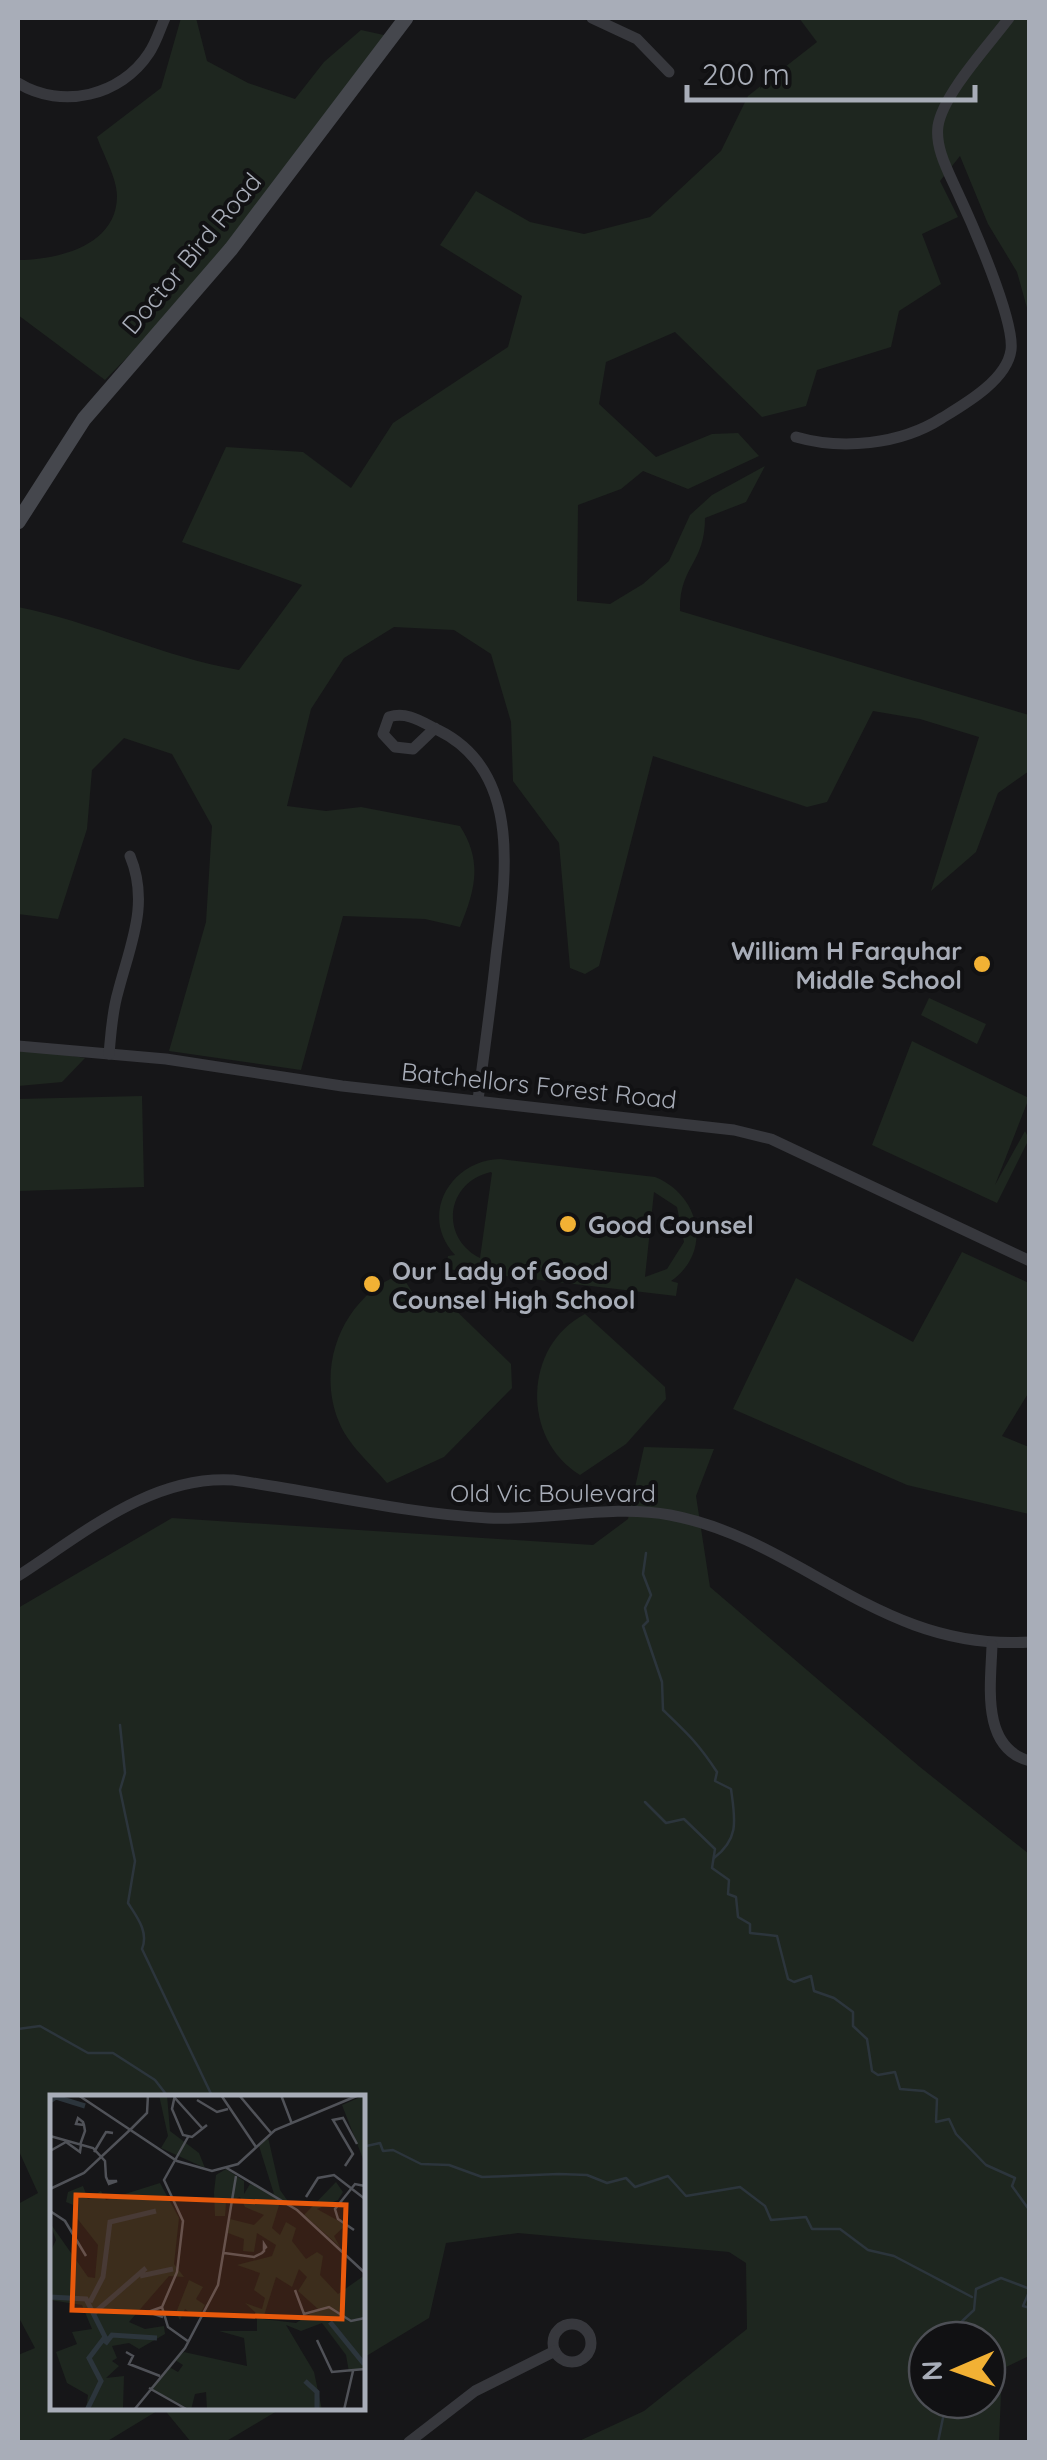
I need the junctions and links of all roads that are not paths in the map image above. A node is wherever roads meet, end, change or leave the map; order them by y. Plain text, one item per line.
1 (166, 18) edge
2 (406, 18) edge
3 (592, 18) edge
4 (1009, 18) edge
5 (669, 72) dead end
6 (18, 82) edge
7 (796, 436) dead end
8 (18, 522) edge
9 (435, 728) dead end
10 (130, 856) dead end
11 (18, 1046) edge
12 (109, 1054) junction
13 (478, 1100) junction
14 (1030, 1262) edge
15 (18, 1576) edge
16 (1030, 1642) edge
17 (992, 1645) junction
18 (1030, 1761) edge
19 (554, 2351) dead end
20 (408, 2442) edge

1 - 6 street
2 - 8 main road, Doctor Bird Road
3 - 5 street
4 - 7 street
9 - 13 street
10 - 12 street
11 - 12 street, Batchellors Forest Road
12 - 13 street, Batchellors Forest Road
13 - 14 street, Batchellors Forest Road
15 - 17 street, Old Vic Boulevard
16 - 17 street, Old Vic Boulevard
17 - 18 street
19 - 20 street

